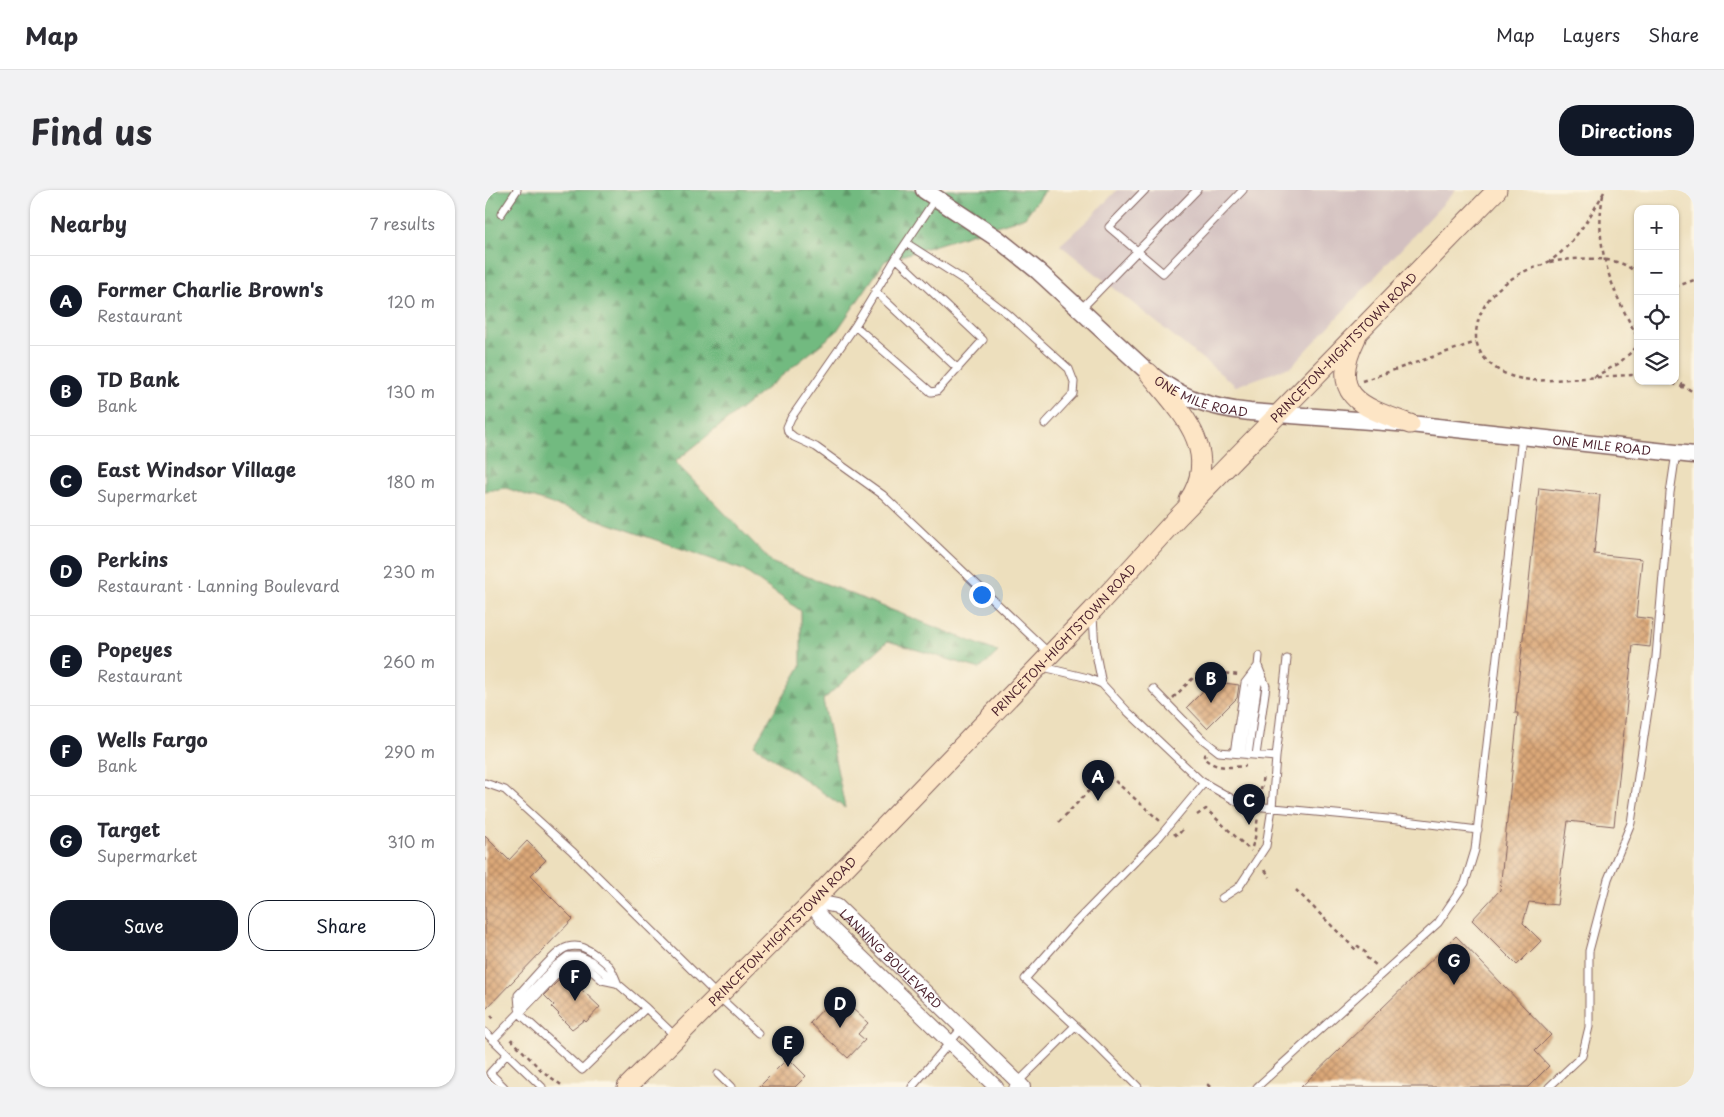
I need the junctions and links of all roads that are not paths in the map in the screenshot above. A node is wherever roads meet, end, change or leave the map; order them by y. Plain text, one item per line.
1 (517, 190) edge
2 (1145, 190) edge
3 (1197, 190) edge
4 (1243, 190) edge
5 (1497, 190) edge
6 (930, 194) edge
7 (501, 214) dead end
8 (906, 243) junction
9 (1137, 251) junction
10 (896, 258) junction
11 (875, 291) junction
12 (1080, 310) junction
13 (855, 326) junction
14 (1361, 329) junction
15 (958, 369) junction
16 (1149, 373) junction
17 (1279, 414) junction
18 (1045, 424) dead end
19 (1410, 424) junction
20 (1522, 436) junction
21 (1676, 453) junction
22 (1694, 455) edge
23 (1177, 518) junction
24 (1093, 610) junction
25 (1259, 656) dead end
26 (1287, 659) dead end
27 (1045, 660) junction
28 (1258, 666) junction
29 (1102, 684) junction
30 (1153, 689) dead end
31 (1245, 754) junction
32 (1276, 757) junction
33 (485, 783) edge
34 (1204, 783) junction
35 (1273, 808) junction
36 (1478, 830) junction
37 (1222, 898) dead end
38 (813, 901) junction
39 (717, 995) junction
40 (645, 1008) junction
41 (519, 1013) junction
42 (1075, 1026) junction
43 (963, 1028) junction
44 (485, 1032) edge
45 (758, 1033) dead end
46 (676, 1037) junction
47 (493, 1040) junction
48 (949, 1043) junction
49 (507, 1054) junction
50 (1018, 1085) edge
51 (504, 1087) edge
52 (542, 1087) edge
53 (627, 1087) edge
54 (724, 1087) edge
55 (731, 1087) edge
56 (912, 1087) edge
57 (996, 1087) edge
58 (1138, 1087) edge
59 (1257, 1087) edge
60 (1549, 1087) edge

1 - 7 lane
2 - 9 lane
3 - 9 lane
4 - 9 lane
5 - 14 main road, PRINCETON-HIGHTSTOWN ROAD
6 - 8 lane
6 - 12 street, ONE MILE ROAD
8 - 10 lane
8 - 18 lane
9 - 12 lane
10 - 11 lane
10 - 15 lane
11 - 13 lane
11 - 15 lane
12 - 16 street, ONE MILE ROAD
13 - 15 lane
13 - 27 lane
14 - 17 main road, PRINCETON-HIGHTSTOWN ROAD
14 - 19 main road
16 - 17 street, ONE MILE ROAD
16 - 23 main road
17 - 19 street, ONE MILE ROAD
17 - 23 main road, PRINCETON-HIGHTSTOWN ROAD
19 - 20 street, ONE MILE ROAD
20 - 21 street, ONE MILE ROAD
20 - 36 lane
21 - 22 street, ONE MILE ROAD
21 - 60 lane
23 - 24 main road, PRINCETON-HIGHTSTOWN ROAD
24 - 27 main road, PRINCETON-HIGHTSTOWN ROAD
24 - 29 lane
25 - 28 lane
26 - 32 lane
27 - 29 lane
27 - 38 main road, PRINCETON-HIGHTSTOWN ROAD
28 - 31 lane
28 - 31 lane
29 - 34 lane
30 - 31 lane
31 - 32 lane
32 - 35 lane
33 - 39 lane
34 - 35 lane
34 - 42 lane
35 - 36 lane
35 - 37 lane
36 - 59 lane
38 - 39 main road, PRINCETON-HIGHTSTOWN ROAD
38 - 43 street, LANNING BOULEVARD
38 - 48 street, LANNING BOULEVARD
39 - 45 lane
39 - 46 main road, PRINCETON-HIGHTSTOWN ROAD
40 - 41 lane
40 - 41 lane
40 - 46 lane
41 - 47 lane
42 - 50 lane
42 - 58 lane
43 - 48 lane
43 - 50 street, LANNING BOULEVARD
44 - 47 lane
46 - 53 main road, PRINCETON-HIGHTSTOWN ROAD
47 - 49 lane
48 - 56 lane
48 - 57 street, LANNING BOULEVARD
49 - 51 lane
49 - 52 lane
54 - 55 lane

